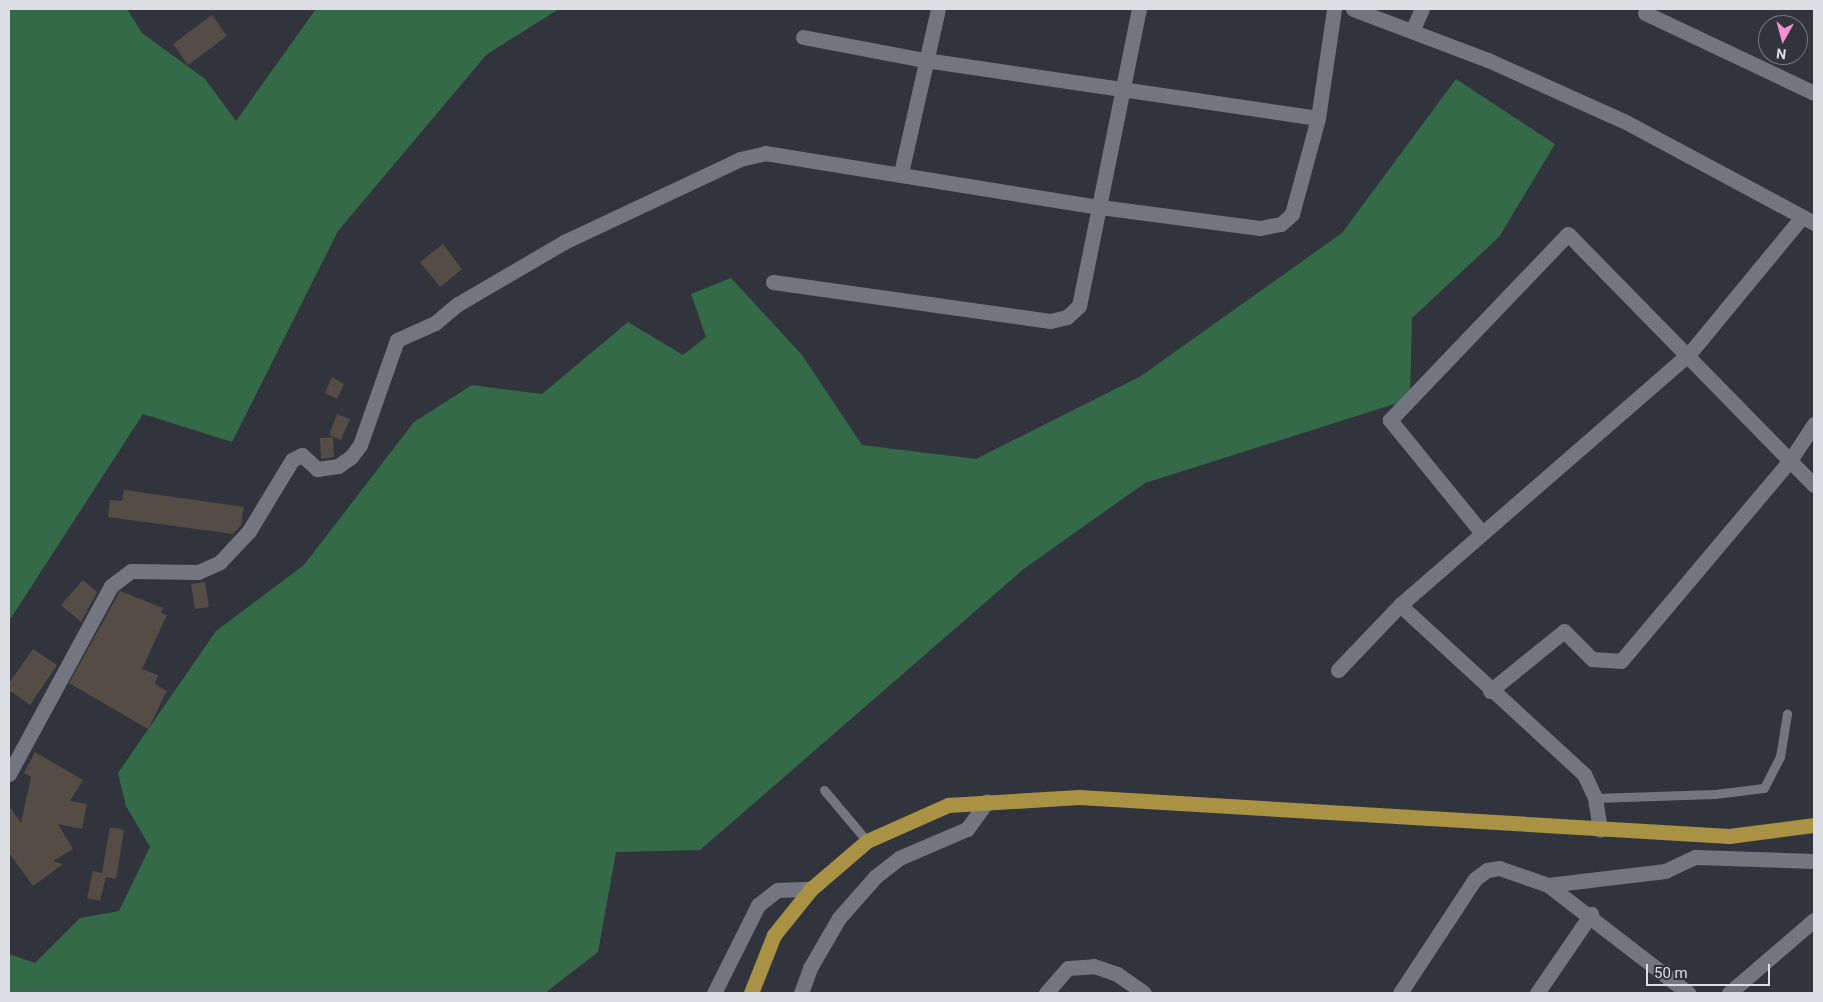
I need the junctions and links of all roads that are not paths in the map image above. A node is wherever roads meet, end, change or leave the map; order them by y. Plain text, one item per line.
1 (938, 9) edge
2 (1139, 9) edge
3 (1334, 9) edge
4 (1353, 9) edge
5 (1422, 9) edge
6 (1645, 14) dead end
7 (1412, 31) junction
8 (803, 37) dead end
9 (926, 60) junction
10 (1121, 87) junction
11 (1814, 93) edge
12 (1318, 118) junction
13 (901, 173) junction
14 (1100, 208) junction
15 (1808, 220) edge
16 (773, 282) dead end
17 (1689, 354) junction
18 (1814, 424) edge
19 (1791, 460) junction
20 (1814, 485) edge
21 (1482, 533) junction
22 (1400, 605) junction
23 (1338, 670) dead end
24 (1490, 691) junction
25 (1787, 714) dead end
26 (9, 774) edge
27 (824, 790) dead end
28 (1595, 798) junction
29 (987, 801) junction
30 (1814, 825) edge
31 (1600, 830) junction
32 (867, 841) junction
33 (1814, 861) edge
34 (1548, 884) junction
35 (811, 889) junction
36 (1591, 914) junction
37 (1814, 920) edge
38 (714, 993) edge
39 (751, 993) edge
40 (801, 993) edge
41 (1046, 993) edge
42 (1144, 993) edge
43 (1400, 993) edge
44 (1537, 993) edge
45 (1688, 993) edge
46 (1729, 993) edge

1 - 9 street
2 - 10 street
3 - 12 street
4 - 7 street
5 - 7 street
6 - 11 street
7 - 15 street
8 - 9 street
9 - 10 street
9 - 13 street
10 - 12 street
10 - 14 street
12 - 14 street
13 - 14 street
13 - 26 street
14 - 16 street
15 - 17 street
17 - 19 street
17 - 21 street
17 - 21 street
18 - 19 street
19 - 20 street
19 - 24 street
21 - 22 street
22 - 23 street
22 - 24 street
24 - 28 street
25 - 28 lane
27 - 32 lane
28 - 31 street
29 - 31 highway
29 - 32 highway
29 - 40 street
30 - 31 highway
32 - 35 highway
33 - 34 street
34 - 36 street
34 - 43 street
35 - 38 street
35 - 39 highway
36 - 44 street
36 - 45 street
37 - 46 street
41 - 42 street

